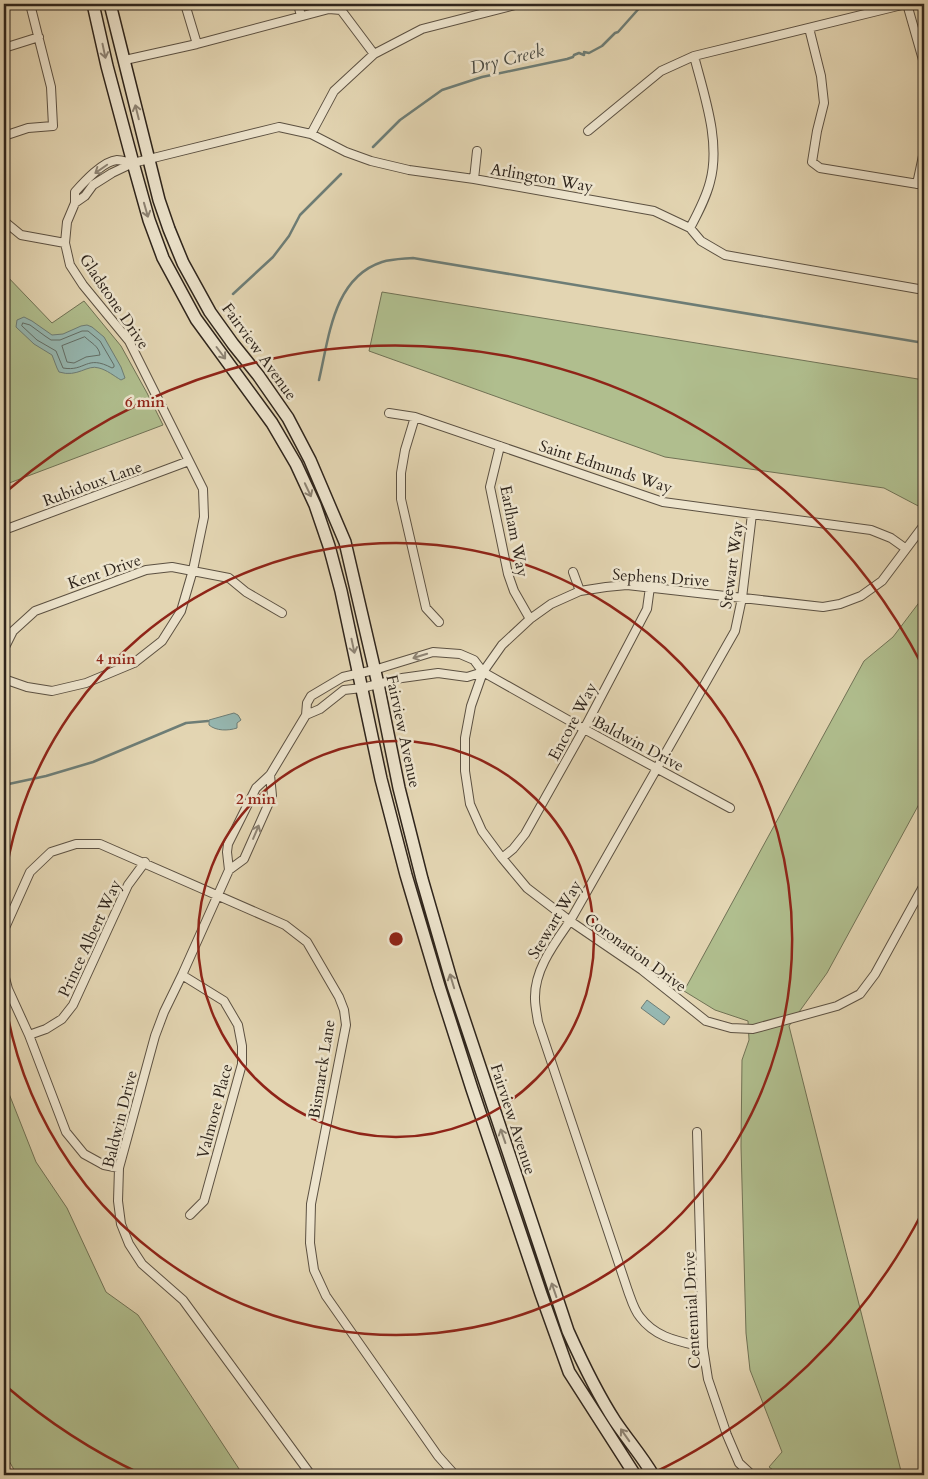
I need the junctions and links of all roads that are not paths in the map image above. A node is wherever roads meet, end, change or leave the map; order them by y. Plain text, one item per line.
1 (30, 4) edge
2 (94, 4) edge
3 (110, 4) edge
4 (185, 4) edge
5 (298, 4) edge
6 (518, 4) edge
7 (907, 4) edge
8 (301, 16) junction
9 (809, 28) junction
10 (39, 37) junction
11 (197, 44) junction
12 (4, 48) edge
13 (374, 54) junction
14 (694, 56) junction
15 (124, 60) junction
16 (924, 73) edge
17 (588, 131) dead end
18 (311, 134) junction
19 (4, 136) edge
20 (477, 151) dead end
21 (924, 151) edge
22 (149, 159) junction
23 (133, 163) junction
24 (474, 179) junction
25 (920, 184) edge
26 (4, 221) edge
27 (690, 228) junction
28 (66, 243) junction
29 (924, 290) edge
30 (389, 413) dead end
31 (415, 417) junction
32 (500, 446) junction
33 (189, 461) junction
34 (752, 514) junction
35 (924, 525) edge
36 (4, 530) edge
37 (905, 548) junction
38 (193, 570) junction
39 (573, 572) dead end
40 (650, 587) junction
41 (580, 591) junction
42 (742, 598) junction
43 (282, 613) dead end
44 (530, 619) junction
45 (439, 622) dead end
46 (4, 649) edge
47 (374, 670) junction
48 (483, 672) junction
49 (359, 673) junction
50 (4, 678) edge
51 (378, 684) junction
52 (362, 688) junction
53 (306, 715) junction
54 (584, 729) junction
55 (657, 768) junction
56 (270, 775) junction
57 (730, 808) dead end
58 (502, 858) junction
59 (145, 862) junction
60 (229, 870) junction
61 (924, 885) edge
62 (218, 895) junction
63 (570, 921) junction
64 (4, 930) edge
65 (4, 974) edge
66 (182, 975) junction
67 (29, 1035) junction
68 (697, 1132) dead end
69 (119, 1168) junction
70 (190, 1215) dead end
71 (703, 1347) junction
72 (311, 1475) edge
73 (455, 1475) edge
74 (635, 1475) edge
75 (653, 1475) edge
76 (752, 1475) edge

1 - 10 street
2 -> 23 street, Fairview Avenue
3 - 15 street, Fairview Avenue
4 - 11 street
5 - 8 street
6 - 13 street
7 - 9 street
7 - 16 street
8 - 11 street
8 - 13 street
9 - 14 street
9 - 25 street
10 - 12 street
10 - 19 street
11 - 15 street
13 - 18 street
14 - 17 street
14 - 27 street
22 -> 15 street, Fairview Avenue
18 - 22 street, Arlington Way
18 - 24 street, Arlington Way
20 - 24 street
21 - 25 street
22 - 23 street, Arlington Way
22 - 47 street, Fairview Avenue
23 - 28 street, Gladstone Drive
23 -> 49 street, Fairview Avenue
24 - 27 street, Arlington Way
26 - 28 street
27 - 29 street, Arlington Way
28 - 33 street, Gladstone Drive
30 - 31 street, Saint Edmunds Way
31 - 32 street, Saint Edmunds Way
31 - 45 street
32 - 34 street, Saint Edmunds Way
32 - 44 street, Earlham Way
33 - 36 street, Rubidoux Lane
33 - 38 street, Gladstone Drive
34 - 37 street, Saint Edmunds Way
34 - 42 street, Stewart Way
35 - 37 street, Sephens Drive
37 - 42 street, Sephens Drive
38 - 43 street, Kent Drive
38 - 46 street, Kent Drive
38 - 50 street, Gladstone Drive
39 - 41 street
40 - 41 street, Sephens Drive
40 - 42 street, Sephens Drive
40 - 54 street, Encore Way
41 - 44 street, Sephens Drive
42 - 55 street, Stewart Way
44 - 48 street, Sephens Drive
48 -> 47 street, Baldwin Drive
47 - 49 street, Baldwin Drive
47 - 51 street, Fairview Avenue
48 - 51 street, Baldwin Drive
48 - 54 street, Baldwin Drive
48 - 58 street, Coronation Drive
49 - 52 street, Fairview Avenue
49 - 53 street, Baldwin Drive
51 - 52 street, Baldwin Drive
75 -> 51 street, Fairview Avenue
52 - 53 street, Baldwin Drive
52 - 74 street, Fairview Avenue
53 - 56 street, Baldwin Drive
54 - 55 street, Baldwin Drive
54 - 58 street, Encore Way
55 - 57 street, Baldwin Drive
55 - 63 street, Stewart Way
56 - 60 street, Baldwin Drive
60 -> 56 street, Baldwin Drive
58 - 63 street, Coronation Drive
59 - 62 street, Bismarck Lane
59 - 64 street, Bismarck Lane
59 - 67 street, Prince Albert Way
60 - 62 street, Baldwin Drive
61 - 63 street, Coronation Drive
62 - 66 street, Baldwin Drive
62 - 73 street, Bismarck Lane
63 - 71 street, Stewart Way
65 - 67 street
66 - 69 street, Baldwin Drive
66 - 70 street, Valmore Place
67 - 69 street
68 - 71 street, Centennial Drive
69 - 72 street, Baldwin Drive
71 - 76 street, Centennial Drive

